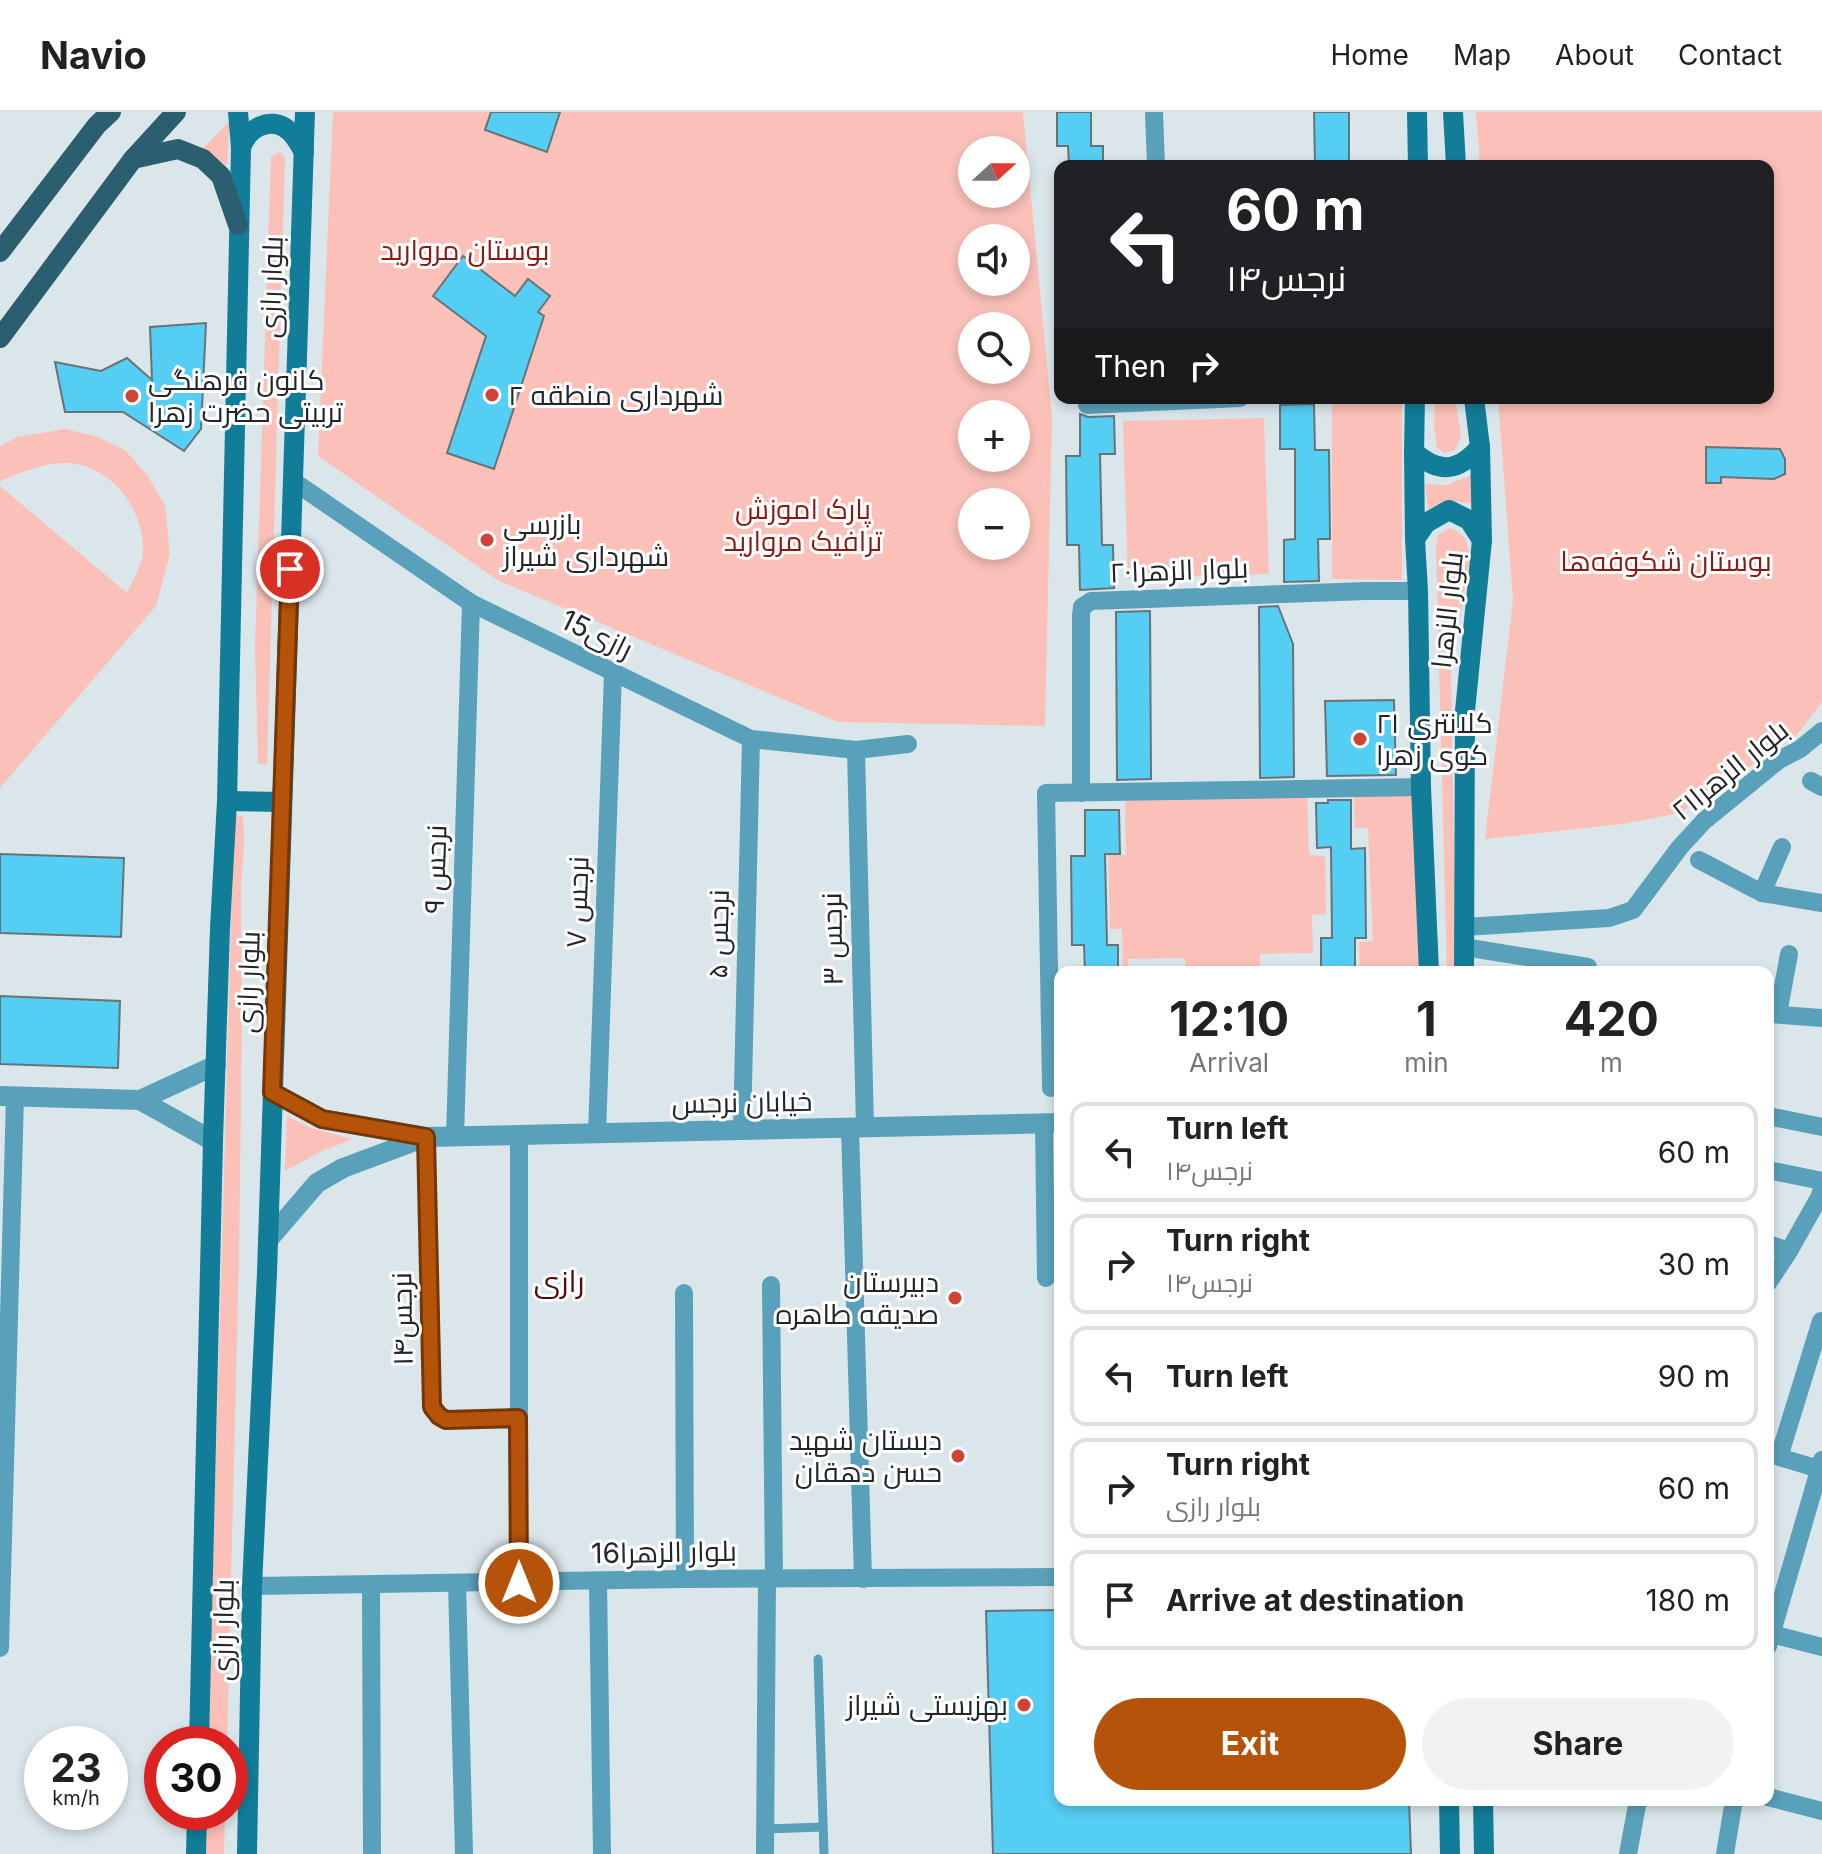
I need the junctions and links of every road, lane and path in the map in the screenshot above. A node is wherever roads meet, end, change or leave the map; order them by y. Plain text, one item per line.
1 (176, 112) edge
2 (238, 112) edge
3 (305, 112) edge
4 (1154, 112) edge
5 (1417, 112) edge
6 (1453, 112) edge
7 (102, 116) edge
8 (241, 148) junction
9 (304, 152) junction
10 (133, 159) junction
11 (1156, 160) edge
12 (1418, 160) edge
13 (1456, 160) edge
14 (238, 225) junction
15 (0, 252) edge
16 (0, 338) edge
17 (1087, 404) edge
18 (1109, 404) edge
19 (1415, 404) edge
20 (1475, 404) edge
21 (1480, 447) junction
22 (1414, 452) junction
23 (293, 481) junction
24 (1415, 539) junction
25 (1482, 540) junction
26 (1418, 591) junction
27 (471, 603) junction
28 (613, 673) junction
29 (1822, 731) edge
30 (751, 739) junction
31 (908, 744) dead end
32 (856, 750) junction
33 (1421, 787) junction
34 (1081, 793) junction
35 (227, 801) junction
36 (282, 802) junction
37 (1782, 847) dead end
38 (1699, 860) dead end
39 (1762, 893) junction
40 (1822, 903) edge
41 (1464, 937) junction
42 (1789, 954) dead end
43 (1429, 966) edge
44 (1464, 966) edge
45 (1561, 966) edge
46 (1774, 1010) edge
47 (1774, 1014) edge
48 (1822, 1018) edge
49 (216, 1065) junction
50 (1051, 1088) dead end
51 (272, 1092) junction
52 (7, 1096) edge
53 (140, 1100) junction
54 (1774, 1117) edge
55 (1052, 1123) edge
56 (858, 1127) junction
57 (1822, 1127) edge
58 (742, 1130) junction
59 (597, 1134) junction
60 (519, 1135) junction
61 (426, 1137) junction
62 (455, 1137) junction
63 (213, 1141) junction
64 (1774, 1171) edge
65 (1822, 1181) edge
66 (1822, 1188) edge
67 (268, 1240) junction
68 (1774, 1246) edge
69 (1789, 1251) junction
70 (1774, 1274) edge
71 (1046, 1278) dead end
72 (771, 1285) dead end
73 (684, 1293) dead end
74 (1821, 1321) edge
75 (518, 1418) junction
76 (1820, 1464) edge
77 (1054, 1577) edge
78 (685, 1579) junction
79 (770, 1579) junction
80 (863, 1579) junction
81 (598, 1582) junction
82 (457, 1583) junction
83 (519, 1583) junction
84 (371, 1585) junction
85 (252, 1586) junction
86 (1774, 1621) edge
87 (1774, 1639) edge
88 (1822, 1647) edge
89 (0, 1648) edge
90 (818, 1659) dead end
91 (199, 1726) edge
92 (1774, 1799) edge
93 (1449, 1806) edge
94 (1483, 1806) edge
95 (1637, 1806) edge
96 (1733, 1806) edge
97 (1822, 1811) edge
98 (823, 1827) junction
99 (765, 1829) junction
100 (197, 1830) edge
101 (196, 1854) edge
102 (247, 1854) edge
103 (372, 1854) edge
104 (464, 1854) edge
105 (602, 1854) edge
106 (765, 1854) edge
107 (824, 1854) edge
108 (1450, 1854) edge
109 (1484, 1854) edge
110 (1628, 1854) edge
111 (1725, 1854) edge

1 - 10 main road
2 - 8 main road, بلوار رازی
3 - 9 main road, بلوار رازی
4 - 11 street
5 - 12 main road
6 - 13 main road
7 - 15 main road
8 - 9 main road
8 - 14 main road, بلوار رازی
9 - 23 main road, بلوار رازی
10 - 14 main road
10 - 16 main road
14 - 35 main road, بلوار رازی
17 - 18 street
19 - 22 main road, بلوار الزهرا
20 - 21 main road, بلوار الزهرا
21 - 22 main road
21 - 25 main road, بلوار الزهرا
22 - 24 main road, بلوار الزهرا
23 - 27 street, 15رازی
23 - 36 main road, بلوار رازی
24 - 25 main road
24 - 26 main road, بلوار الزهرا
25 - 41 main road, بلوار الزهرا
26 - 33 main road, بلوار الزهرا
26 - 34 street, بلوار الزهرا۲۰
27 - 28 street, 15رازی
27 - 62 street, نرجس ۹
28 - 30 street, 15رازی
28 - 59 street, نرجس ۷
29 - 41 street, بلوار الزهرا۲۱
30 - 32 street, 15رازی
30 - 58 street, نرجس ۵
31 - 32 street, 15رازی
32 - 56 street, نرجس ۳
33 - 34 street
33 - 43 main road, بلوار الزهرا
34 - 50 street
35 - 36 main road
35 - 49 main road, بلوار رازی
36 - 51 main road, بلوار رازی
37 - 39 street
38 - 39 street
39 - 40 street
41 - 44 main road, بلوار الزهرا
41 - 45 street
42 - 46 street
47 - 48 street
49 - 53 street
49 - 63 main road, بلوار رازی
51 - 61 street
51 - 67 main road, بلوار رازی
52 - 53 street
52 - 89 street
53 - 63 street
54 - 57 street
55 - 56 street, خیابان نرجس
55 - 71 street
56 - 58 street, خیابان نرجس
56 - 80 street, نرجس ۳
58 - 59 street, خیابان نرجس
59 - 60 street, خیابان نرجس
60 - 62 street, خیابان نرجس
60 - 75 street
61 - 62 street, خیابان نرجس
61 - 67 street
61 - 75 street, نرجس۱۴
63 - 91 main road, بلوار رازی
64 - 65 street
66 - 69 street
67 - 85 main road, بلوار رازی
68 - 69 street
69 - 70 street
72 - 79 street
73 - 78 street
74 - 76 street
75 - 83 street
76 - 86 street
77 - 80 street, 16بلوار الزهرا
78 - 79 street, 16بلوار الزهرا
78 - 81 street, 16بلوار الزهرا
79 - 80 street, 16بلوار الزهرا
79 - 99 street
81 - 83 street, 16بلوار الزهرا
81 - 105 street
82 - 83 street, 16بلوار الزهرا
82 - 84 street, 16بلوار الزهرا
82 - 104 street
84 - 85 street, 16بلوار الزهرا
84 - 103 street
85 - 102 main road, بلوار رازی
87 - 88 street
90 - 98 lane
92 - 97 street
93 - 108 main road
94 - 109 main road
95 - 110 street
96 - 111 street
98 - 99 lane
98 - 107 lane
99 - 106 street
100 - 101 main road

